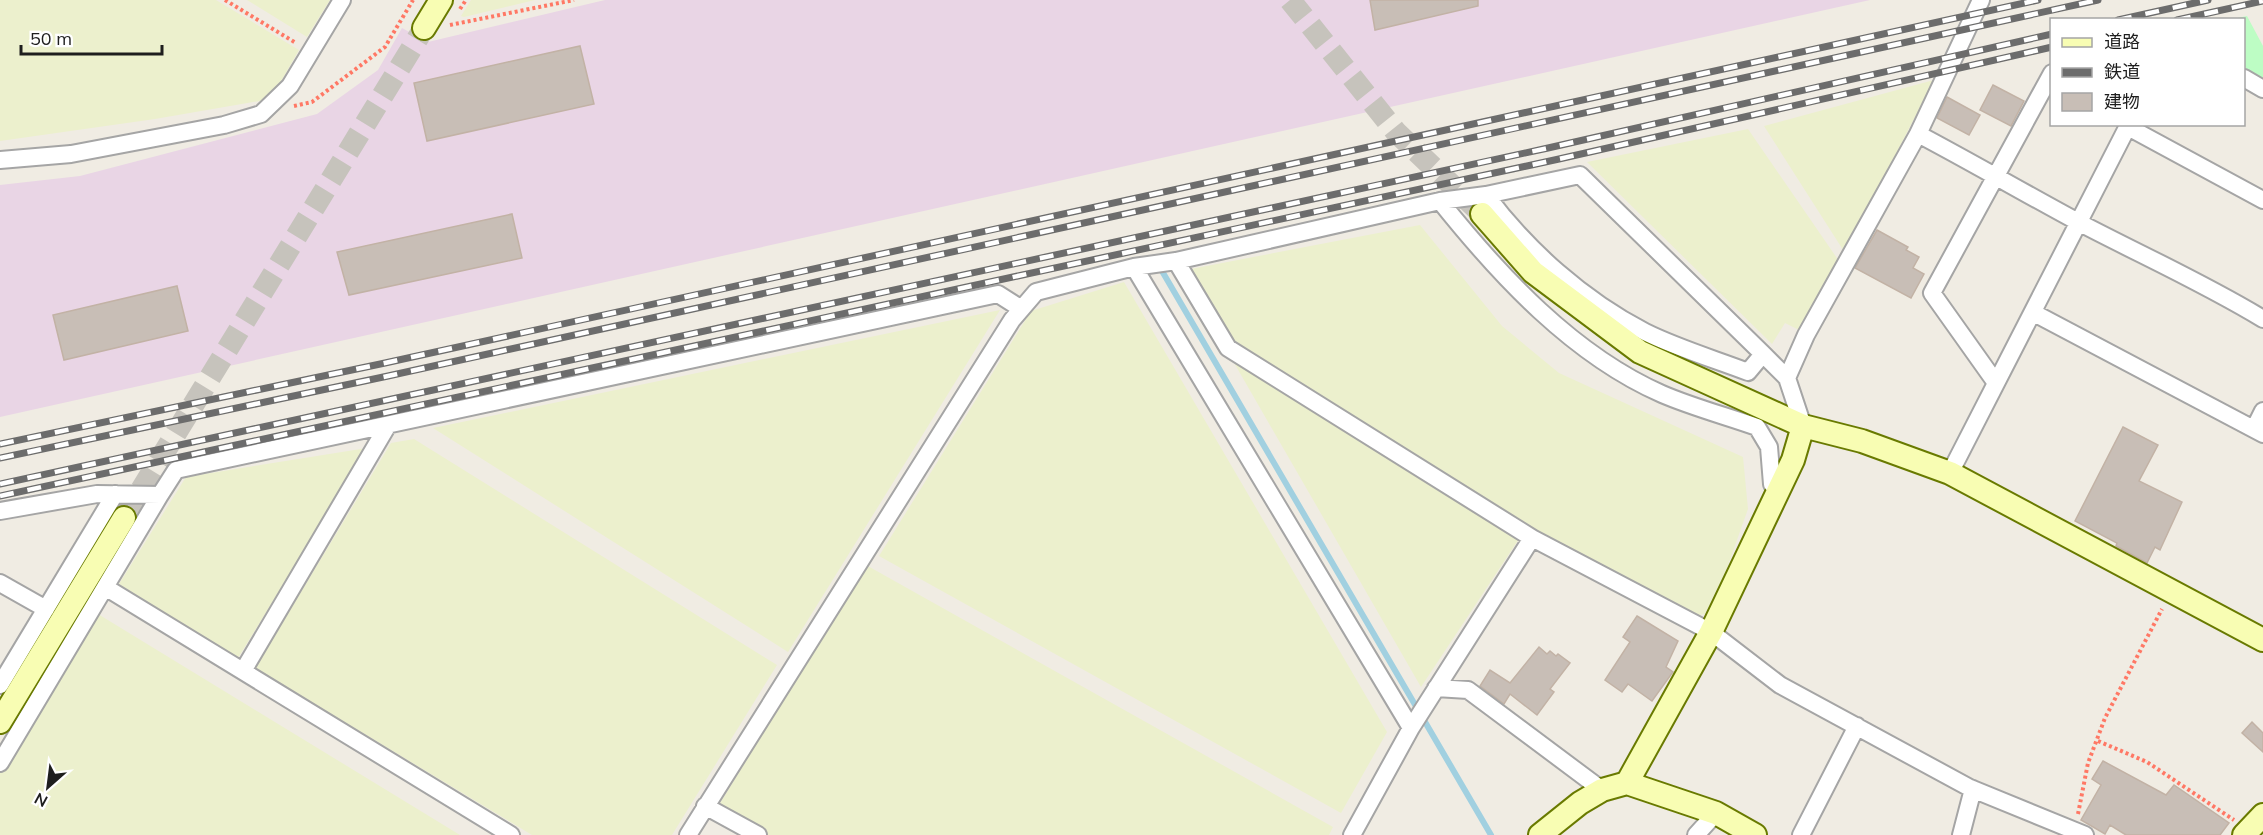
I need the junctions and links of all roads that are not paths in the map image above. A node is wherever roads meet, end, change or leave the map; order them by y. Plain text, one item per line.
1 (342, 0) edge
2 (441, 0) edge
3 (1981, 0) edge
4 (424, 28) tunnel mouth
5 (2050, 77) edge
6 (2245, 79) edge
7 (2263, 89) edge
8 (2129, 126) edge
9 (1918, 134) junction
10 (0, 159) edge
11 (1996, 175) junction
12 (2263, 200) edge
13 (1440, 201) junction
14 (1484, 204) junction
15 (2079, 222) junction
16 (1176, 261) junction
17 (1134, 267) junction
18 (1020, 308) junction
19 (2034, 313) junction
20 (2263, 319) edge
21 (1763, 354) junction
22 (1787, 378) junction
23 (1996, 383) junction
24 (2263, 411) edge
25 (388, 425) junction
26 (1803, 426) junction
27 (2258, 431) edge
28 (1950, 473) junction
29 (1780, 488) junction
30 (115, 494) junction
31 (160, 495) junction
32 (0, 511) edge
33 (123, 518) tunnel mouth
34 (1532, 538) junction
35 (0, 583) edge
36 (105, 587) junction
37 (46, 609) junction
38 (1711, 632) junction
39 (2263, 640) edge
40 (243, 671) junction
41 (0, 685) edge
42 (1436, 688) junction
43 (0, 722) edge
44 (1857, 726) junction
45 (1411, 728) junction
46 (0, 763) edge
47 (1627, 783) junction
48 (1973, 789) junction
49 (1602, 790) junction
50 (705, 806) junction
51 (1716, 813) junction
52 (2080, 833) edge
53 (511, 835) edge
54 (688, 835) edge
55 (758, 835) edge
56 (1352, 835) edge
57 (1540, 835) edge
58 (1696, 835) edge
59 (1755, 835) edge
60 (1801, 835) edge
61 (1960, 835) edge

1 - 10 street
2 - 4 street
3 - 9 street
5 - 11 street
6 - 7 street
8 - 12 street
8 - 15 street
9 - 11 street
9 - 22 street
11 - 15 street
11 - 23 street
13 - 14 street
13 - 16 street
13 - 29 street
14 - 21 street
14 - 21 street
14 - 26 street
15 - 19 street
15 - 20 street
16 - 17 street
16 - 34 street
17 - 18 street
17 - 45 street
18 - 25 street
18 - 50 street
19 - 23 street
19 - 27 street
21 - 22 street
22 - 26 street
23 - 28 street
24 - 27 street
25 - 31 street
25 - 40 street
26 - 28 street
26 - 29 street
28 - 39 street
29 - 38 street
30 - 31 street
30 - 32 street
30 - 37 street
31 - 36 street
33 - 43 street
34 - 38 street
34 - 42 street
35 - 37 street
36 - 40 street
36 - 46 street
37 - 41 street
38 - 44 street
38 - 47 street
40 - 53 street
42 - 45 street
42 - 49 street
44 - 48 street
44 - 60 street
45 - 56 street
47 - 49 street
47 - 51 street
48 - 52 street
48 - 61 street
49 - 57 street
50 - 54 street
50 - 55 street
51 - 58 street
51 - 59 street

